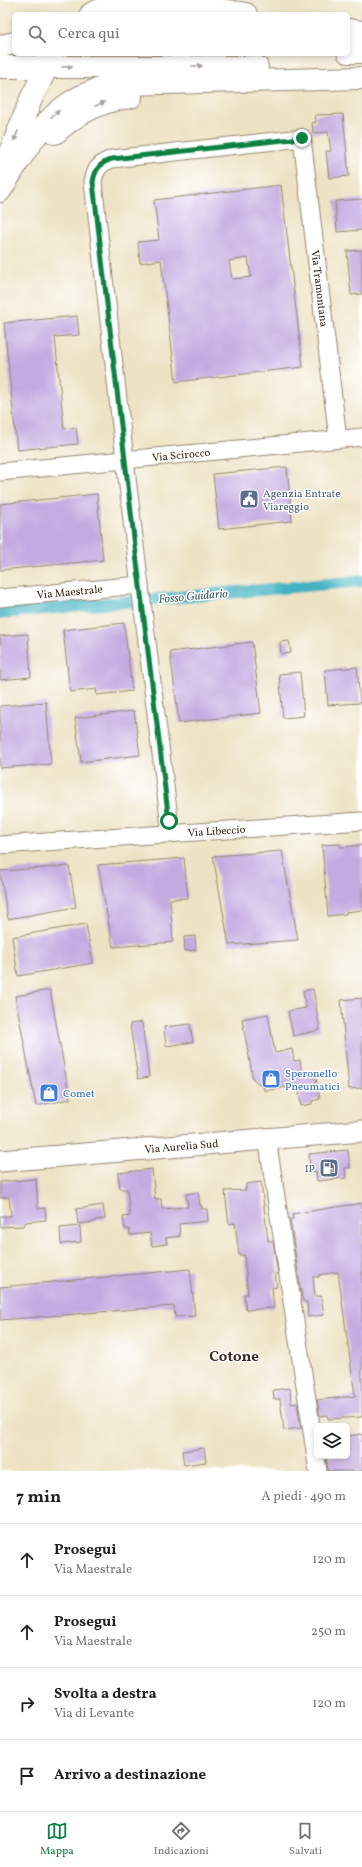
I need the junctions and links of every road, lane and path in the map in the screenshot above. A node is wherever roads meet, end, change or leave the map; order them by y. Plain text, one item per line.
1 (123, 0) edge
2 (96, 12) edge
3 (121, 12) edge
4 (231, 12) edge
5 (350, 30) edge
6 (362, 32) edge
7 (12, 43) edge
8 (0, 46) edge
9 (0, 52) edge
10 (12, 52) edge
11 (350, 52) edge
12 (362, 52) edge
13 (0, 67) edge
14 (362, 67) edge
15 (43, 75) dead end
16 (362, 78) edge
17 (362, 90) edge
18 (0, 179) edge
19 (0, 191) edge
20 (0, 195) edge
21 (362, 437) edge
22 (338, 440) junction
23 (125, 459) junction
24 (0, 472) edge
25 (140, 587) junction
26 (0, 598) edge
27 (362, 821) edge
28 (171, 834) junction
29 (0, 845) edge
30 (362, 1131) edge
31 (267, 1138) junction
32 (0, 1161) edge
33 (318, 1471) edge

1 - 2 highway
3 - 4 highway
5 - 6 highway
7 - 8 highway
9 - 10 highway
11 - 12 highway
13 -> 14 highway
15 -> 18 highway
19 -> 16 highway
20 -> 17 highway
21 - 22 street, Via Scirocco
22 - 23 street, Via Scirocco
22 - 23 street, Via Tramontana
23 - 24 street, Via Scirocco
23 - 25 street
25 - 26 street, Via Maestrale
25 - 28 street
27 - 28 street, Via Libeccio
28 - 29 street, Via Libeccio
30 - 31 main road, Via Aurelia Sud
31 - 32 main road, Via Aurelia Sud
31 - 33 street

